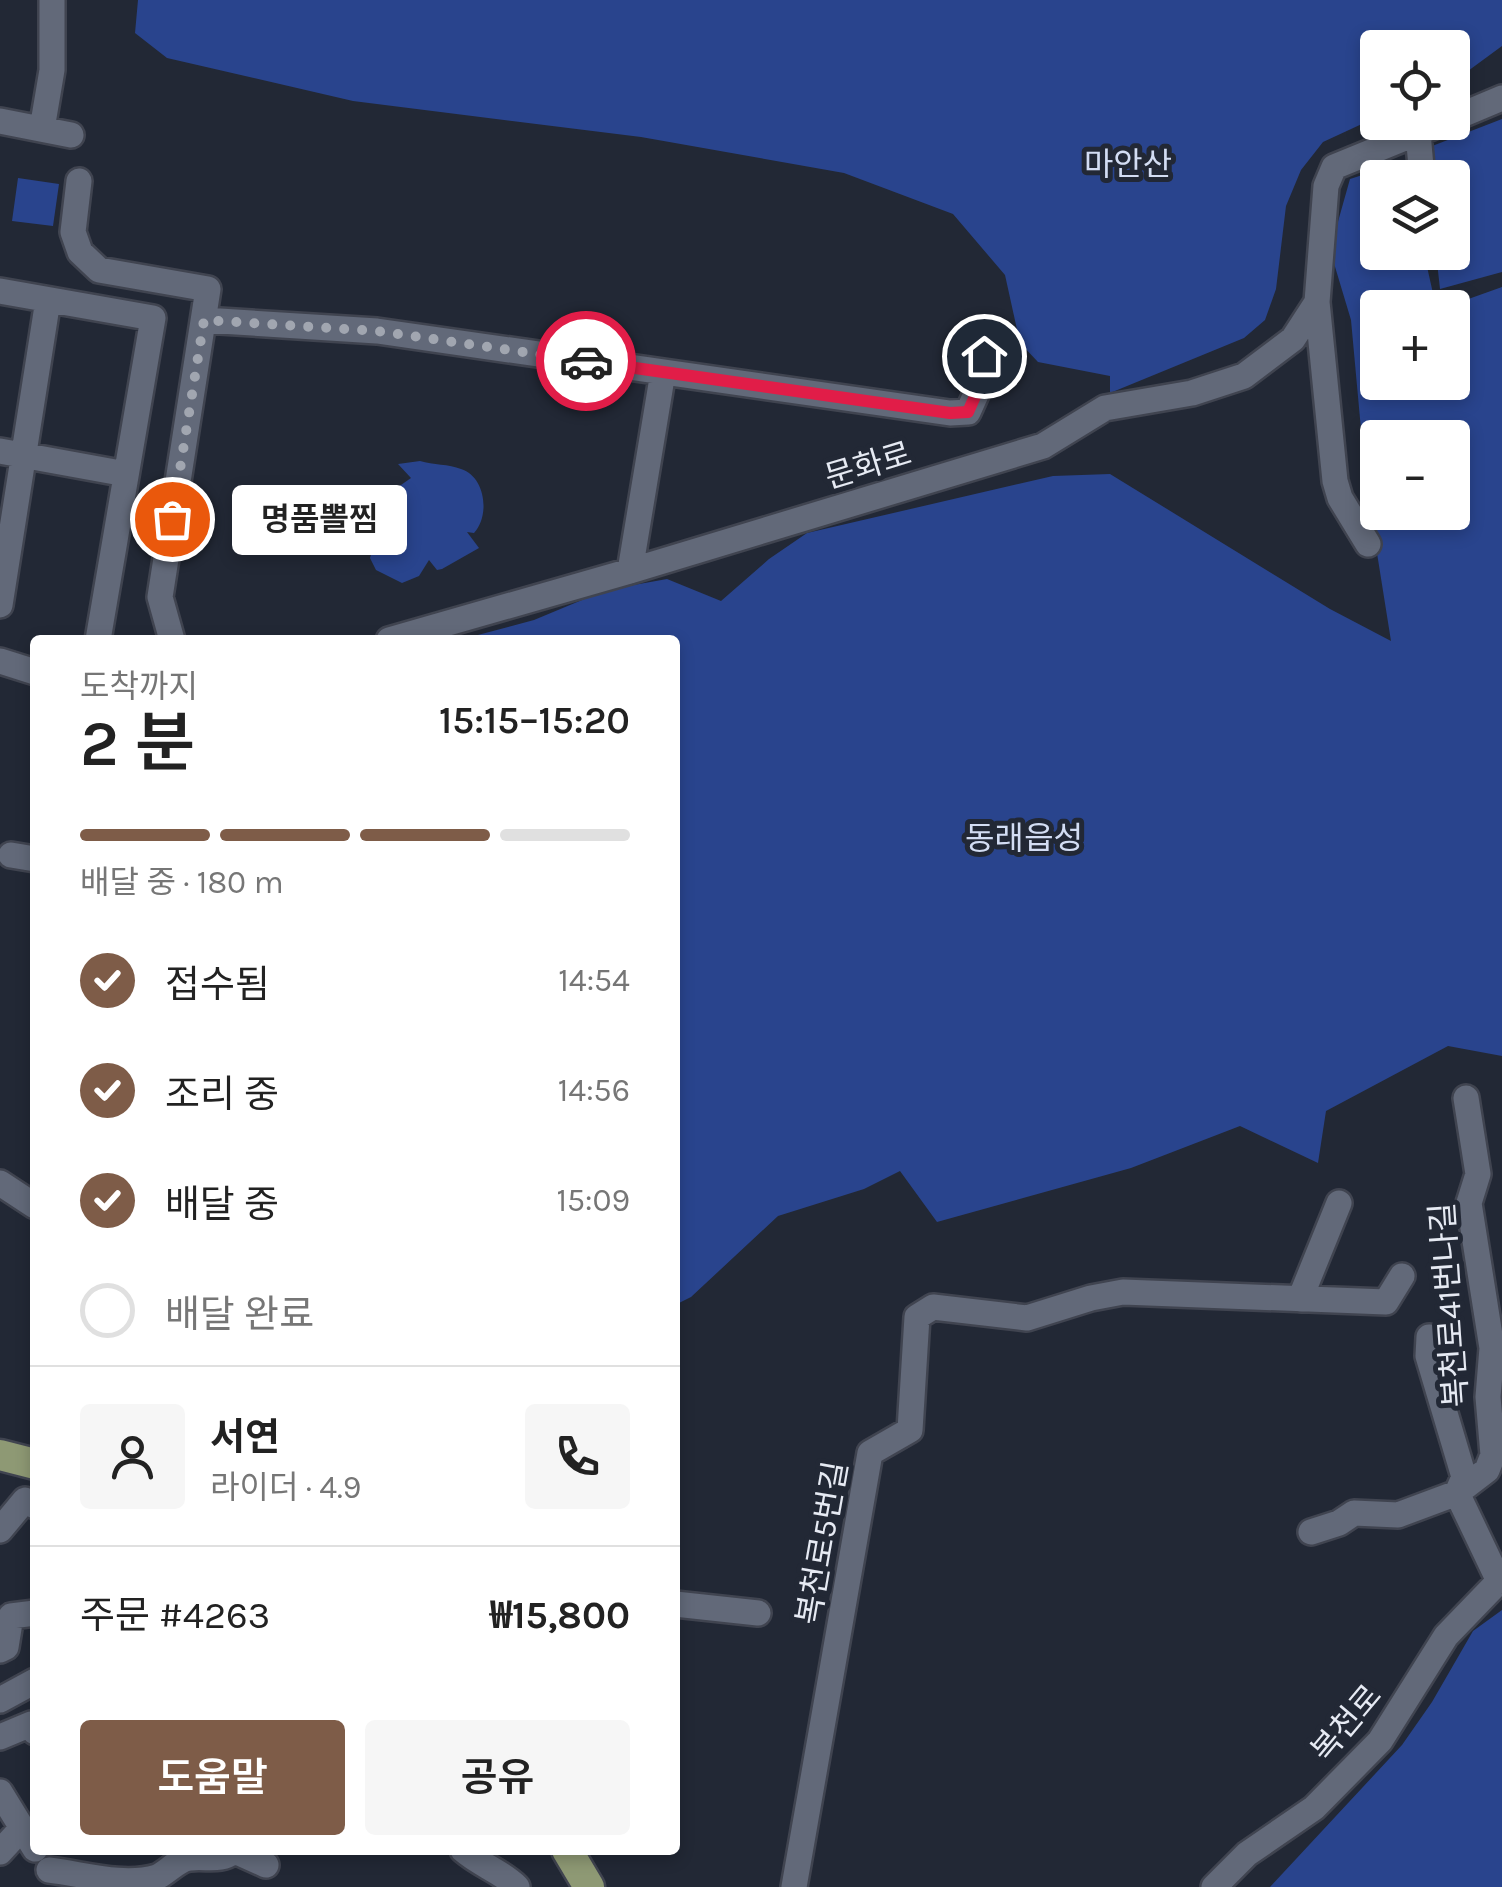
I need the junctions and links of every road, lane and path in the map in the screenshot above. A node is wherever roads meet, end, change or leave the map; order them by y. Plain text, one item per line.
1 (52, 0) edge
2 (1502, 98) edge
3 (1470, 111) edge
4 (0, 121) edge
5 (42, 129) junction
6 (71, 135) dead end
7 (1401, 140) edge
8 (79, 180) dead end
9 (0, 291) edge
10 (48, 300) junction
11 (1317, 302) junction
12 (204, 320) junction
13 (974, 341) dead end
14 (662, 372) junction
15 (12, 454) edge
16 (126, 474) junction
17 (1368, 544) dead end
18 (630, 571) junction
19 (0, 606) edge
20 (99, 635) edge
21 (171, 635) edge
22 (406, 635) edge
23 (0, 662) edge
24 (30, 671) edge
25 (1466, 1098) dead end
26 (0, 1183) edge
27 (30, 1203) edge
28 (1340, 1204) dead end
29 (1402, 1276) dead end
30 (1300, 1300) junction
31 (1429, 1337) dead end
32 (0, 1454) edge
33 (30, 1463) edge
34 (1457, 1493) junction
35 (30, 1503) edge
36 (0, 1530) edge
37 (1312, 1532) dead end
38 (1500, 1579) edge
39 (680, 1605) edge
40 (758, 1613) dead end
41 (30, 1614) edge
42 (0, 1650) edge
43 (30, 1682) edge
44 (2, 1695) edge
45 (30, 1724) edge
46 (0, 1736) edge
47 (0, 1792) edge
48 (30, 1841) edge
49 (0, 1852) edge
50 (228, 1855) edge
51 (241, 1855) edge
52 (469, 1855) edge
53 (570, 1855) edge
54 (40, 1857) edge
55 (266, 1867) edge
56 (517, 1887) edge
57 (589, 1887) edge
58 (794, 1887) edge
59 (1214, 1887) edge

1 - 5 street
2 - 3 street
4 - 5 street
5 - 6 street
7 - 11 street
8 - 12 street
9 - 10 street
10 - 15 street
10 - 16 street
11 - 17 street
11 - 18 street, 문화로
12 - 14 street
12 - 21 street
13 - 14 street
14 - 18 street
15 - 16 street
15 - 19 street
16 - 20 street
18 - 22 street, 문화로
23 - 24 street
25 - 34 street, 복천로41번나길
26 - 27 street
28 - 30 street
29 - 30 street, 복천로5번길
30 - 58 street, 복천로5번길
31 - 34 street
32 - 33 main road
34 - 37 street
34 - 38 street
35 - 36 street
38 - 59 street, 복천로
39 - 40 street
41 - 42 street
43 - 44 street
45 - 46 street
47 - 48 street
49 - 54 street
50 - 54 street
51 - 55 street
52 - 56 street
53 - 57 main road

